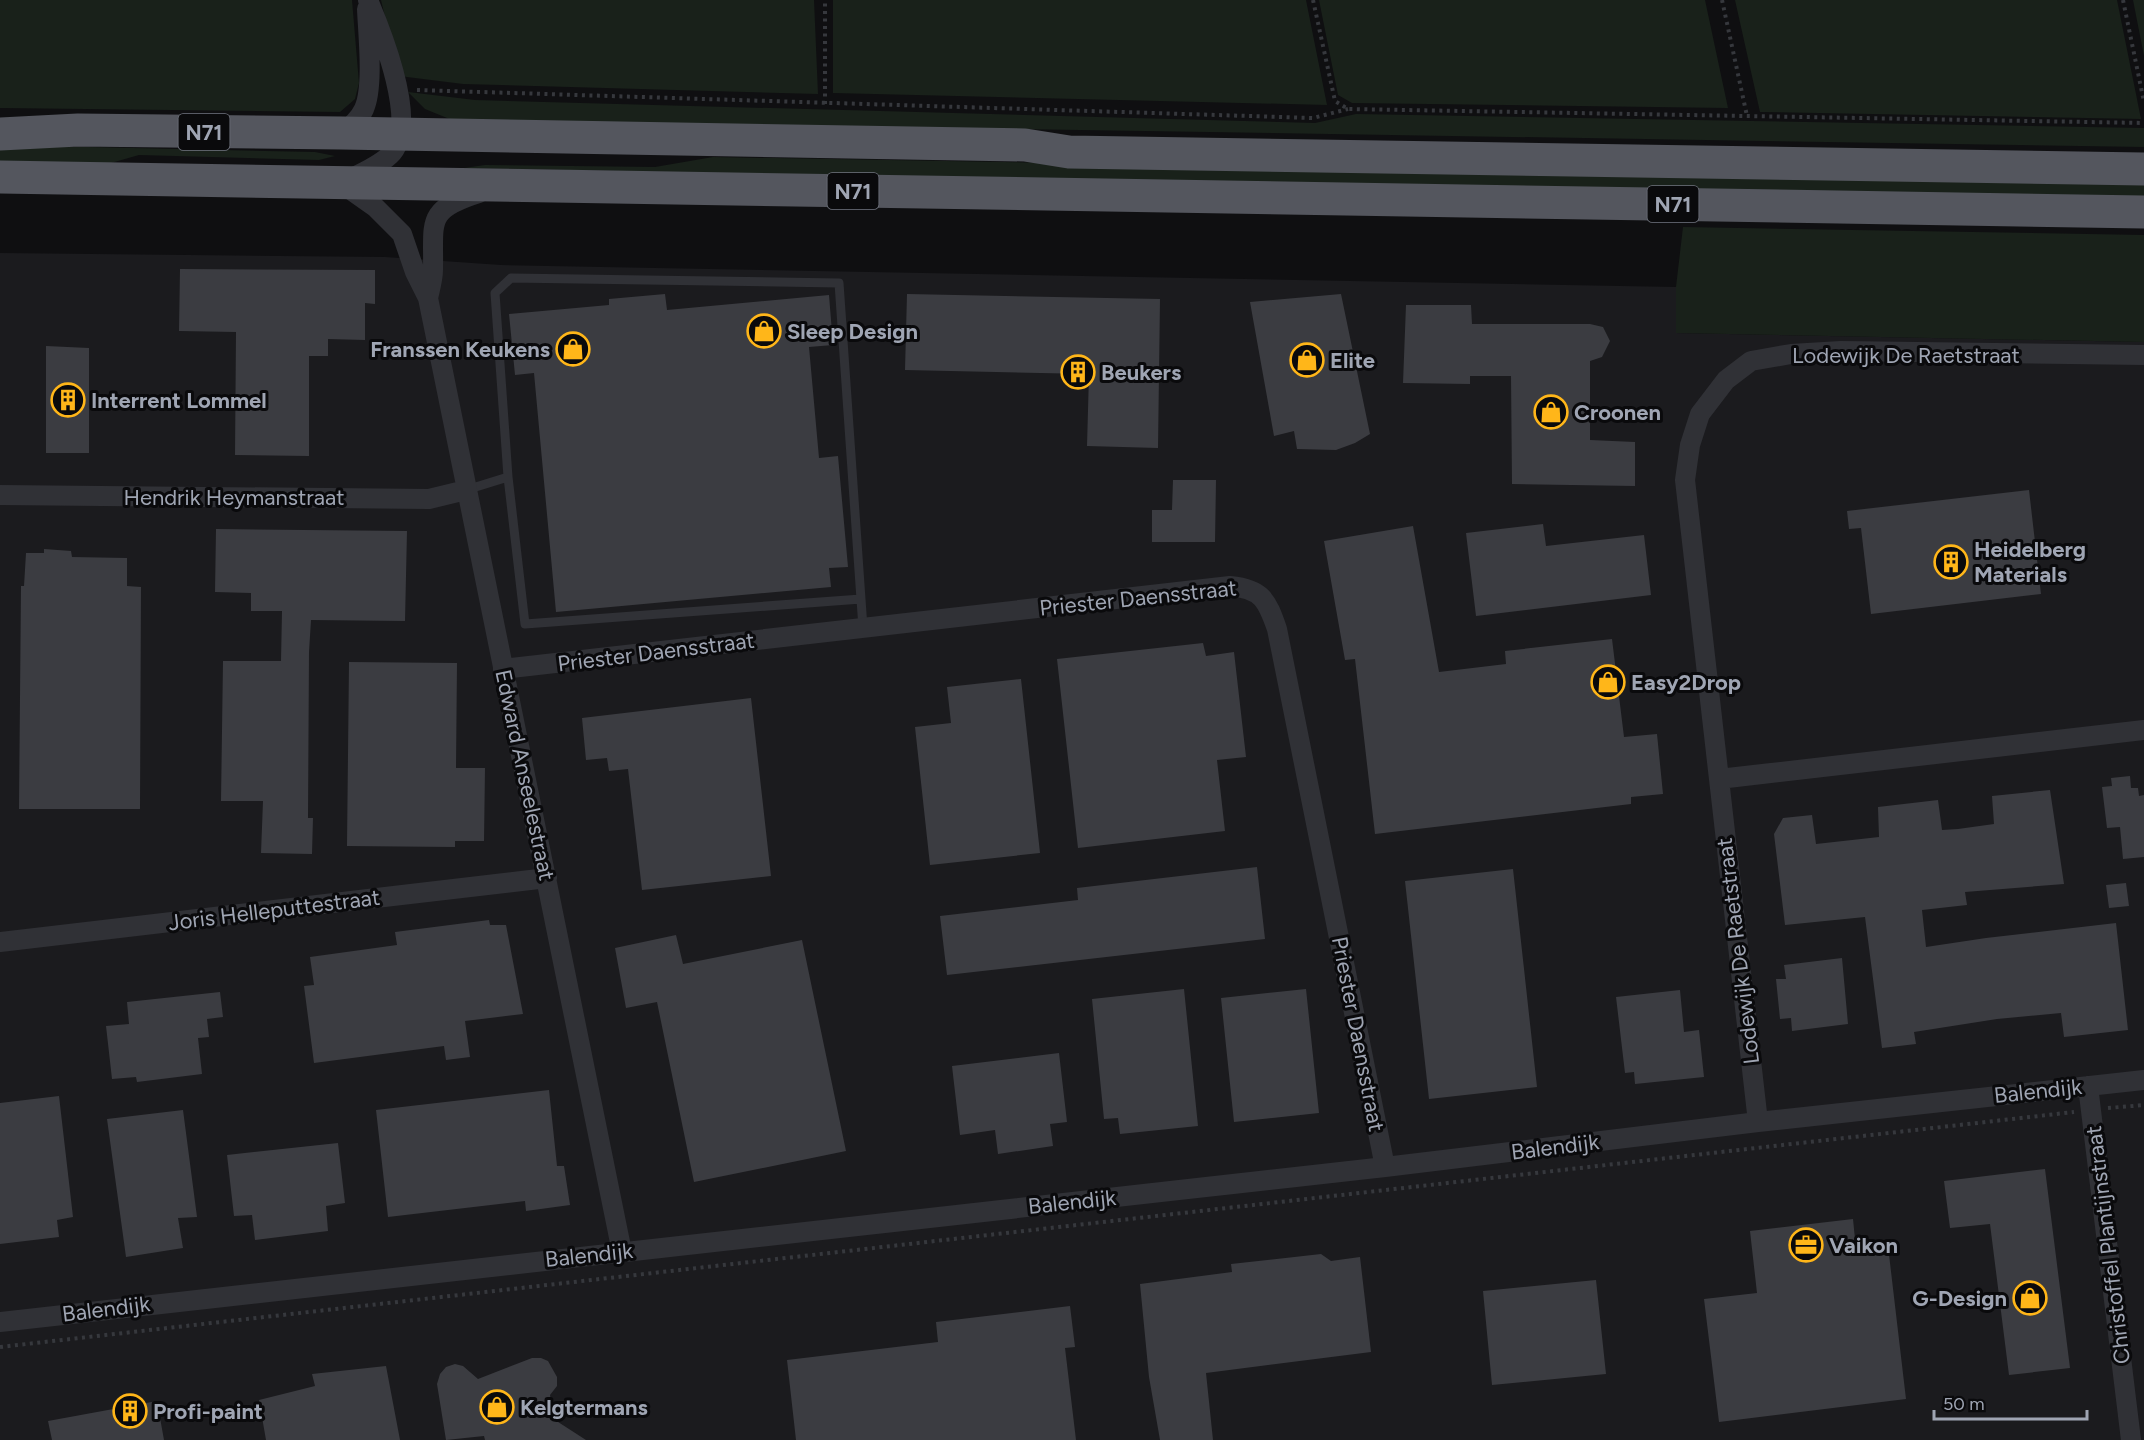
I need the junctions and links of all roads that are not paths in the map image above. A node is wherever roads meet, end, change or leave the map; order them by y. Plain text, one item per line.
1 (368, 0) edge
2 (398, 90) junction
3 (341, 133) junction
4 (0, 134) edge
5 (401, 134) junction
6 (454, 135) junction
7 (2144, 169) edge
8 (0, 177) edge
9 (341, 183) junction
10 (504, 185) junction
11 (2144, 212) edge
12 (428, 298) junction
13 (2144, 355) edge
14 (508, 477) junction
15 (466, 490) junction
16 (0, 495) edge
17 (861, 599) junction
18 (863, 628) junction
19 (503, 669) junction
20 (2144, 730) edge
21 (1719, 779) junction
22 (547, 878) junction
23 (0, 942) edge
24 (2144, 1080) edge
25 (2088, 1086) junction
26 (1758, 1122) junction
27 (1385, 1167) junction
28 (622, 1252) junction
29 (0, 1322) edge
30 (2131, 1440) edge

1 - 2 street
1 - 3 street
2 - 5 street
2 - 6 street
3 - 4 highway, N71
3 - 5 highway, N71
5 - 6 highway, N71
5 - 9 street
6 - 7 highway, N71
8 - 9 highway, N71
9 - 10 highway, N71
9 - 12 street, Edward Anseelestraat
10 - 11 highway, N71
10 - 12 street, Edward Anseelestraat
12 - 15 street, Edward Anseelestraat
13 - 21 street, Lodewijk De Raetstraat
14 - 15 lane
14 - 17 lane
14 - 17 lane
15 - 16 street, Hendrik Heymanstraat
15 - 19 street, Edward Anseelestraat
17 - 18 lane
18 - 19 street, Priester Daensstraat
18 - 27 street, Priester Daensstraat
19 - 22 street, Edward Anseelestraat
20 - 21 street
21 - 26 street, Lodewijk De Raetstraat
22 - 23 street, Joris Helleputtestraat
22 - 28 street, Edward Anseelestraat
24 - 25 street, Balendijk
25 - 26 street, Balendijk
25 - 30 street, Christoffel Plantijnstraat
26 - 27 street, Balendijk
27 - 28 street, Balendijk
28 - 29 street, Balendijk

